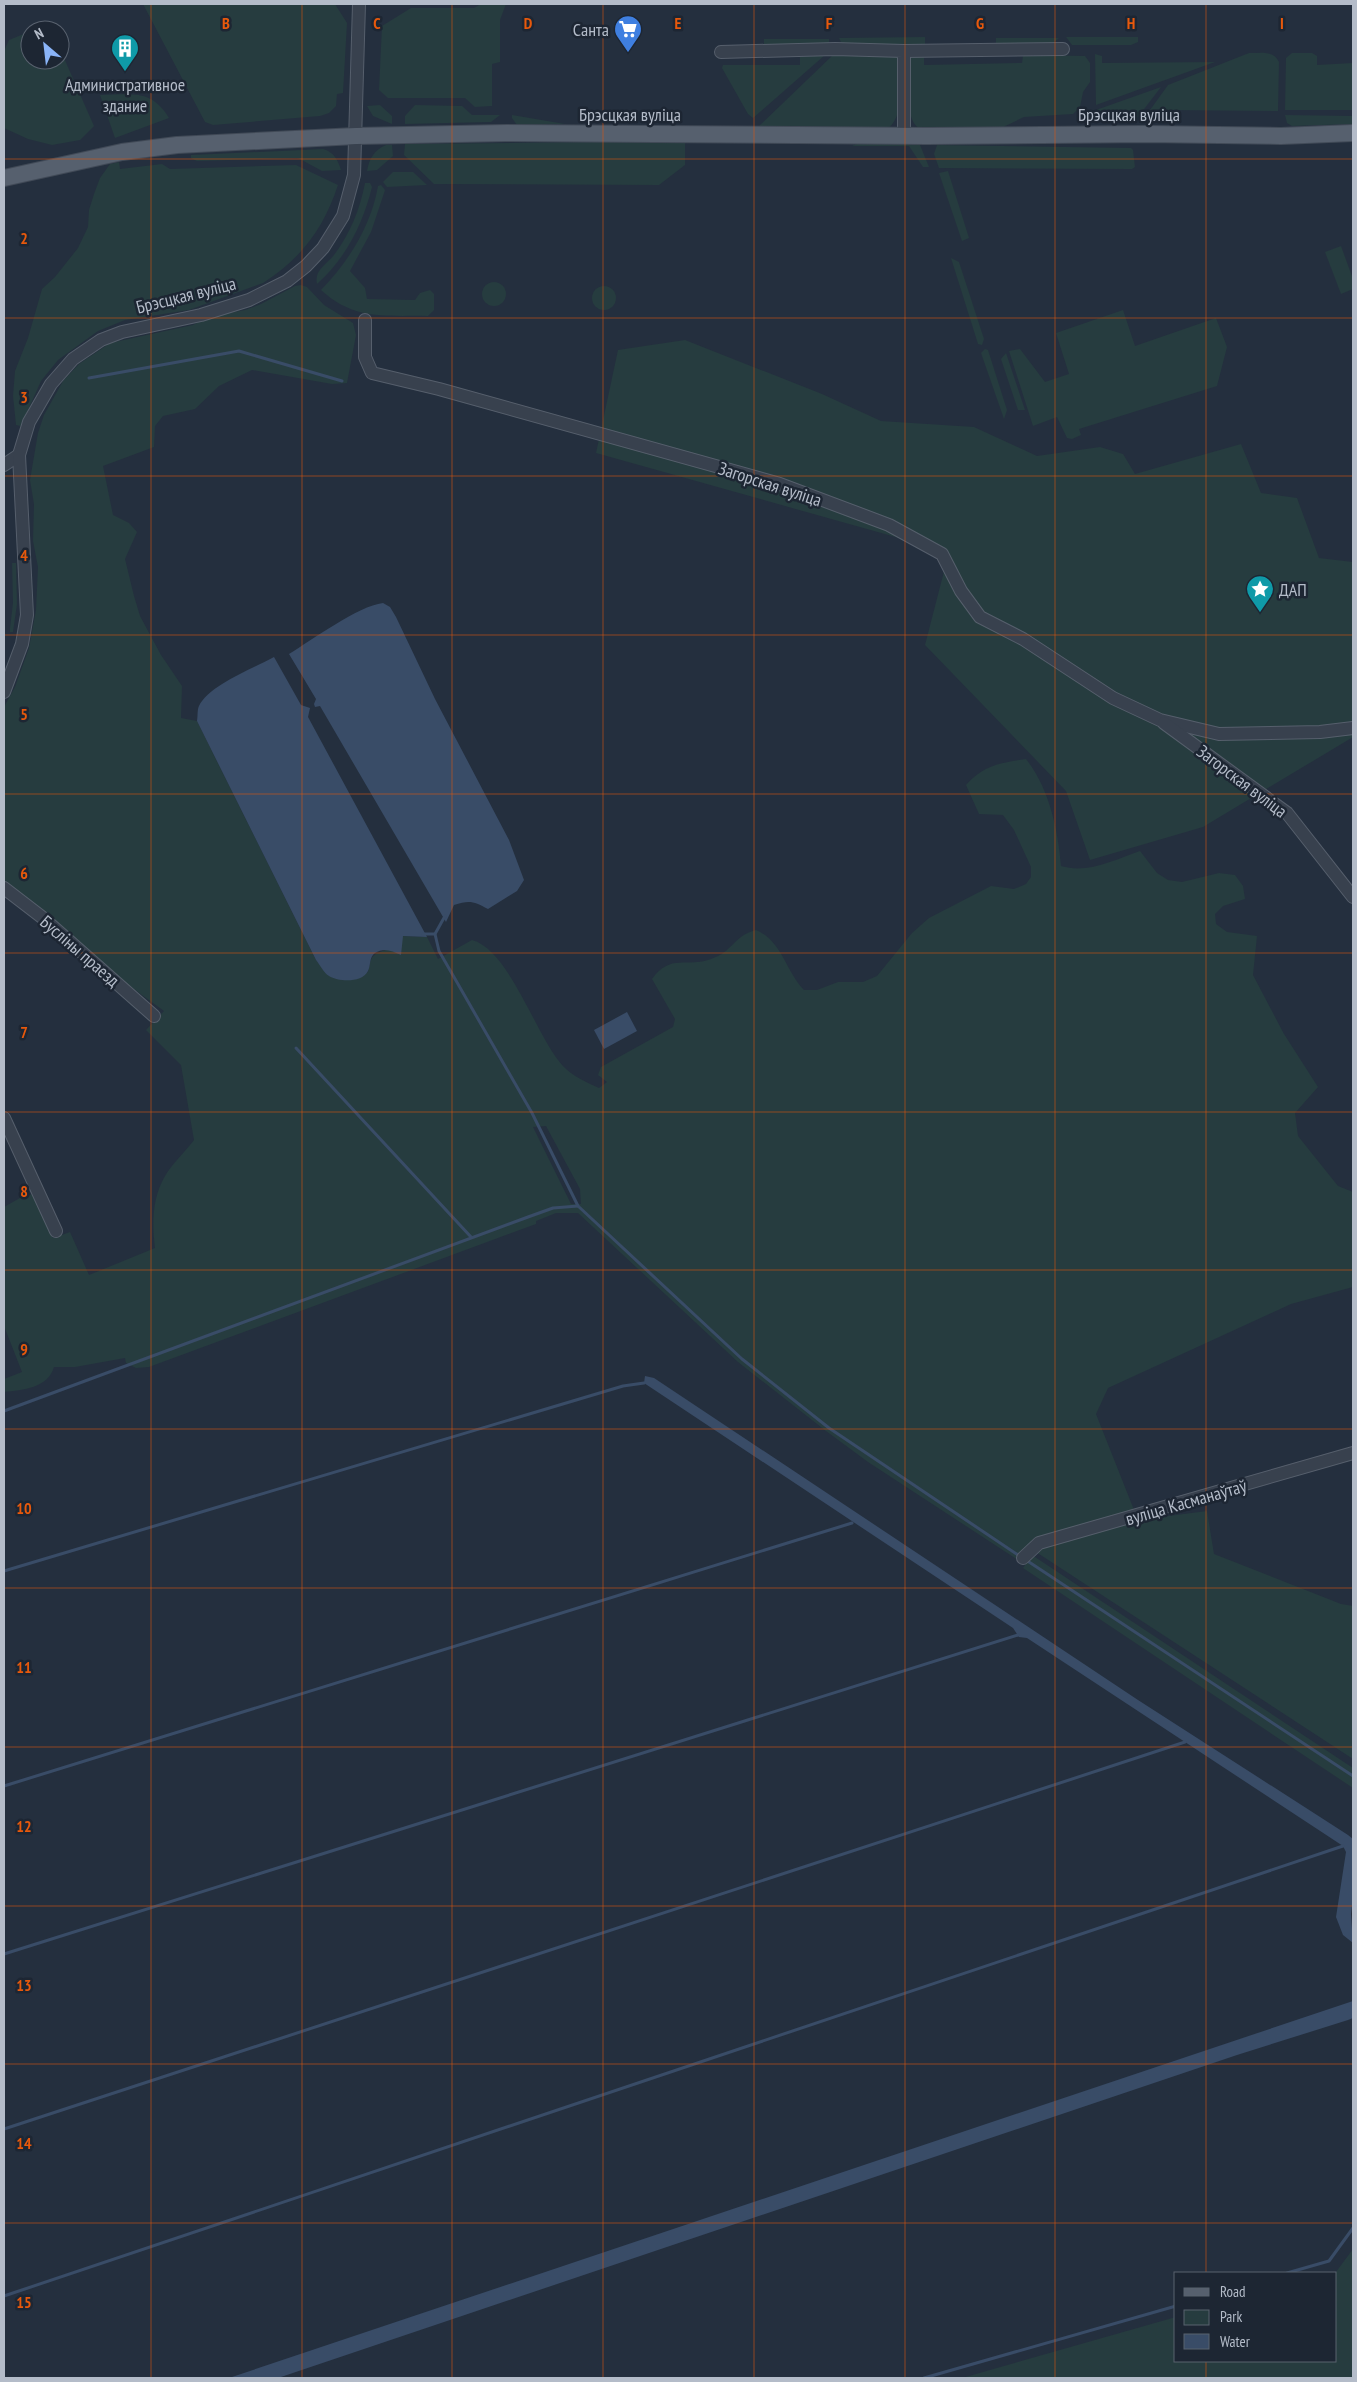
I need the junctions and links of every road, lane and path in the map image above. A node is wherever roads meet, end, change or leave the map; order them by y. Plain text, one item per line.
1 (359, 4) edge
2 (1063, 49) dead end
3 (904, 51) junction
4 (721, 52) dead end
5 (1353, 133) edge
6 (904, 135) junction
7 (356, 136) junction
8 (4, 178) edge
9 (365, 320) dead end
10 (20, 455) junction
11 (4, 465) edge
12 (4, 692) edge
13 (1160, 720) junction
14 (1352, 727) edge
15 (4, 888) edge
16 (1353, 897) edge
17 (154, 1016) dead end
18 (4, 1118) edge
19 (56, 1231) dead end
20 (1353, 1453) edge
21 (1023, 1558) dead end

1 - 7 street
2 - 3 street
3 - 4 street
3 - 6 street
5 - 6 main road, Брэсцкая вуліца
6 - 7 main road, Брэсцкая вуліца
7 - 8 main road, Брэсцкая вуліца
7 - 10 street, Брэсцкая вуліца
9 - 13 street, Загорская вуліца
10 - 11 street
10 - 12 street, Брэсцкая вуліца
13 - 14 street, Загорская вуліца
13 - 16 street, Загорская вуліца
15 - 17 street, Бусліны праезд
18 - 19 street
20 - 21 street, вуліца Касманаўтаў

